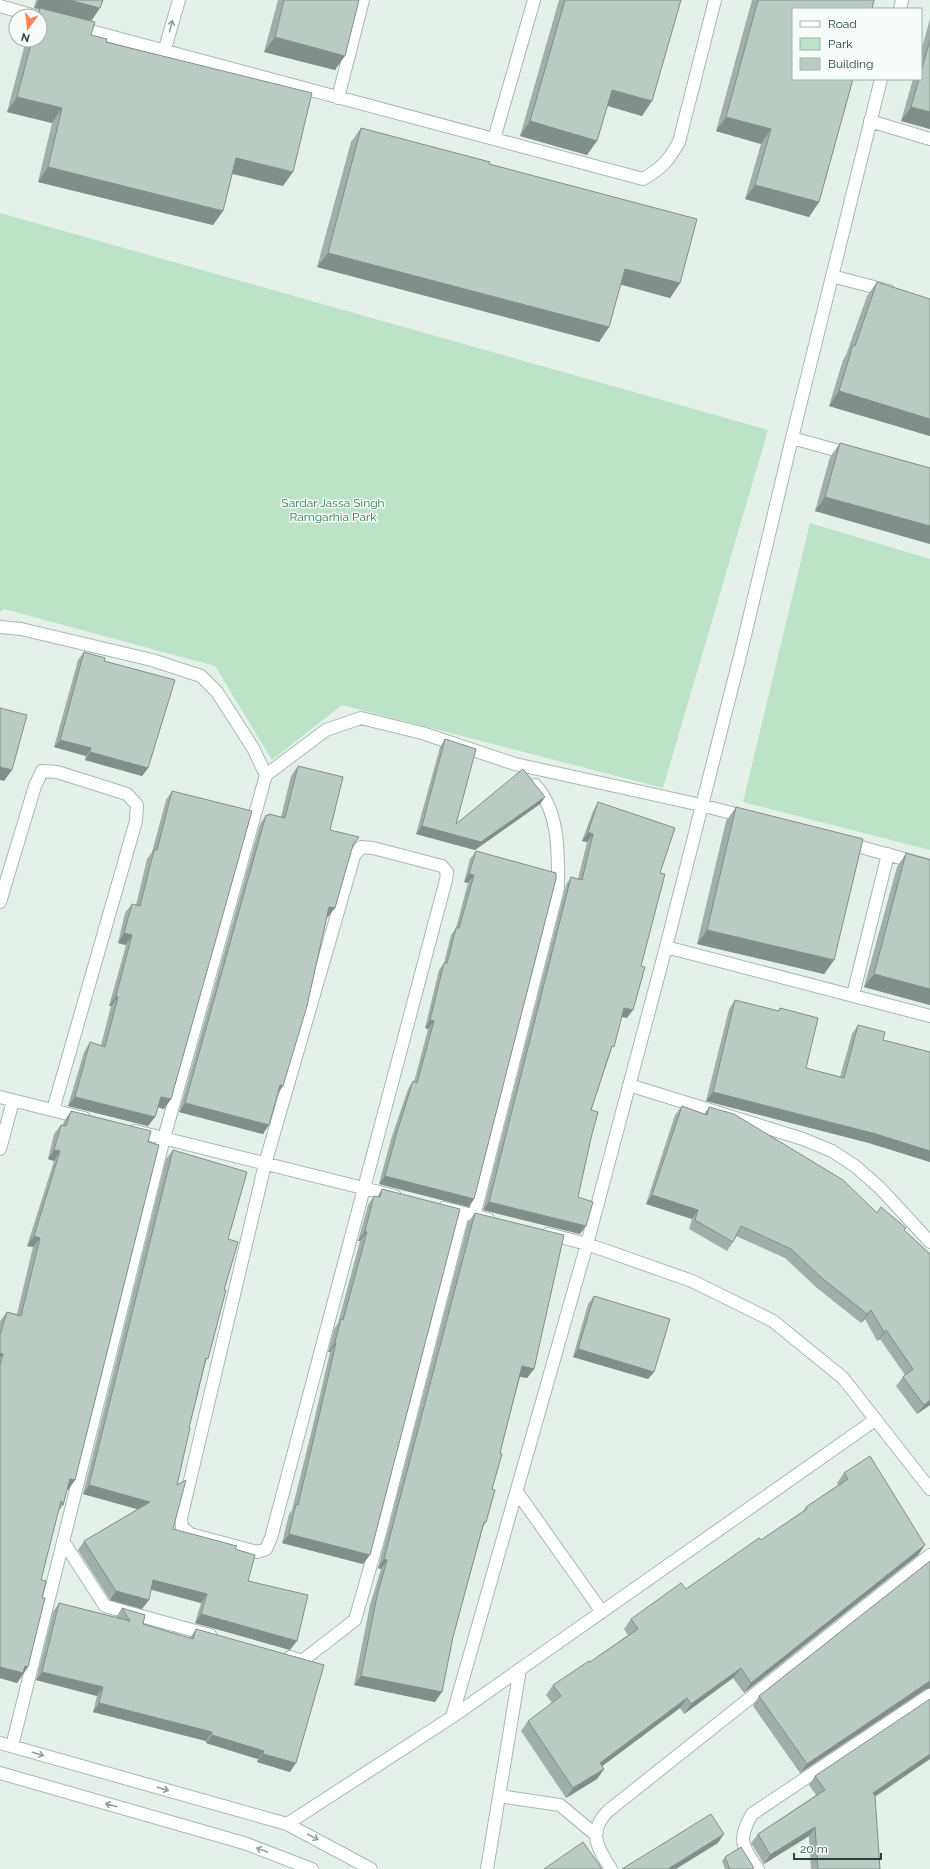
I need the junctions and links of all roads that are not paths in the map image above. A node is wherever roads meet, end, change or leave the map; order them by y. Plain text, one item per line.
1 (178, 0) edge
2 (363, 0) edge
3 (534, 0) edge
4 (715, 0) edge
5 (62, 23) edge
6 (164, 52) junction
7 (882, 80) edge
8 (338, 98) junction
9 (870, 122) junction
10 (494, 139) junction
11 (930, 139) edge
12 (832, 276) junction
13 (901, 294) edge
14 (792, 438) junction
15 (862, 458) edge
16 (0, 627) edge
17 (515, 764) junction
18 (266, 775) junction
19 (701, 805) junction
20 (761, 821) edge
21 (836, 840) edge
22 (888, 854) junction
23 (930, 866) edge
24 (0, 902) edge
25 (666, 947) junction
26 (853, 995) junction
27 (930, 1016) edge
28 (629, 1085) junction
29 (0, 1097) edge
30 (13, 1101) junction
31 (53, 1110) junction
32 (97, 1122) edge
33 (127, 1129) edge
34 (164, 1138) junction
35 (0, 1149) edge
36 (265, 1164) junction
37 (364, 1188) junction
38 (410, 1200) edge
39 (433, 1206) edge
40 (469, 1215) junction
41 (497, 1222) edge
42 (535, 1231) edge
43 (930, 1242) edge
44 (587, 1244) junction
45 (875, 1420) junction
46 (930, 1489) edge
47 (517, 1492) junction
48 (63, 1541) junction
49 (930, 1555) edge
50 (602, 1612) junction
51 (219, 1638) edge
52 (280, 1655) edge
53 (520, 1670) junction
54 (930, 1695) edge
55 (452, 1717) junction
56 (0, 1743) edge
57 (12, 1746) junction
58 (0, 1773) edge
59 (499, 1796) junction
60 (287, 1824) junction
61 (596, 1835) junction
62 (312, 1869) edge
63 (371, 1869) edge
64 (487, 1869) edge
65 (611, 1869) edge
66 (758, 1869) edge

6 -> 1 street
2 - 8 street
3 - 10 street
4 - 10 street
5 - 6 street
6 - 8 street
7 - 9 street
8 - 10 street
9 - 11 street
9 - 12 street
12 - 13 street
12 - 14 street
14 - 15 street
14 - 19 street
16 - 18 street
17 - 18 street
17 - 19 street
17 - 40 street
18 - 34 street
19 - 20 street
19 - 25 street
21 - 22 street
22 - 23 street
22 - 26 street
24 - 31 street
25 - 26 street
25 - 28 street
26 - 27 street
28 - 43 street
28 - 44 street
29 - 30 street
30 - 31 street
30 - 35 street
31 - 32 street
33 - 34 street
34 - 36 street
34 - 48 street
36 - 37 street
36 - 37 street
36 - 37 street
37 - 38 street
39 - 40 street
40 - 41 street
40 - 52 street
42 - 44 street
44 - 45 street
44 - 47 street
45 - 46 street
45 - 50 street
47 - 50 street
47 - 55 street
48 - 51 street
48 - 57 street
49 - 61 street
50 - 53 street
53 - 55 street
53 - 59 street
54 - 66 street
55 - 60 street
56 - 57 street
57 -> 60 street
62 -> 58 street
59 - 61 street
59 - 64 street
60 -> 63 street
61 - 65 street

